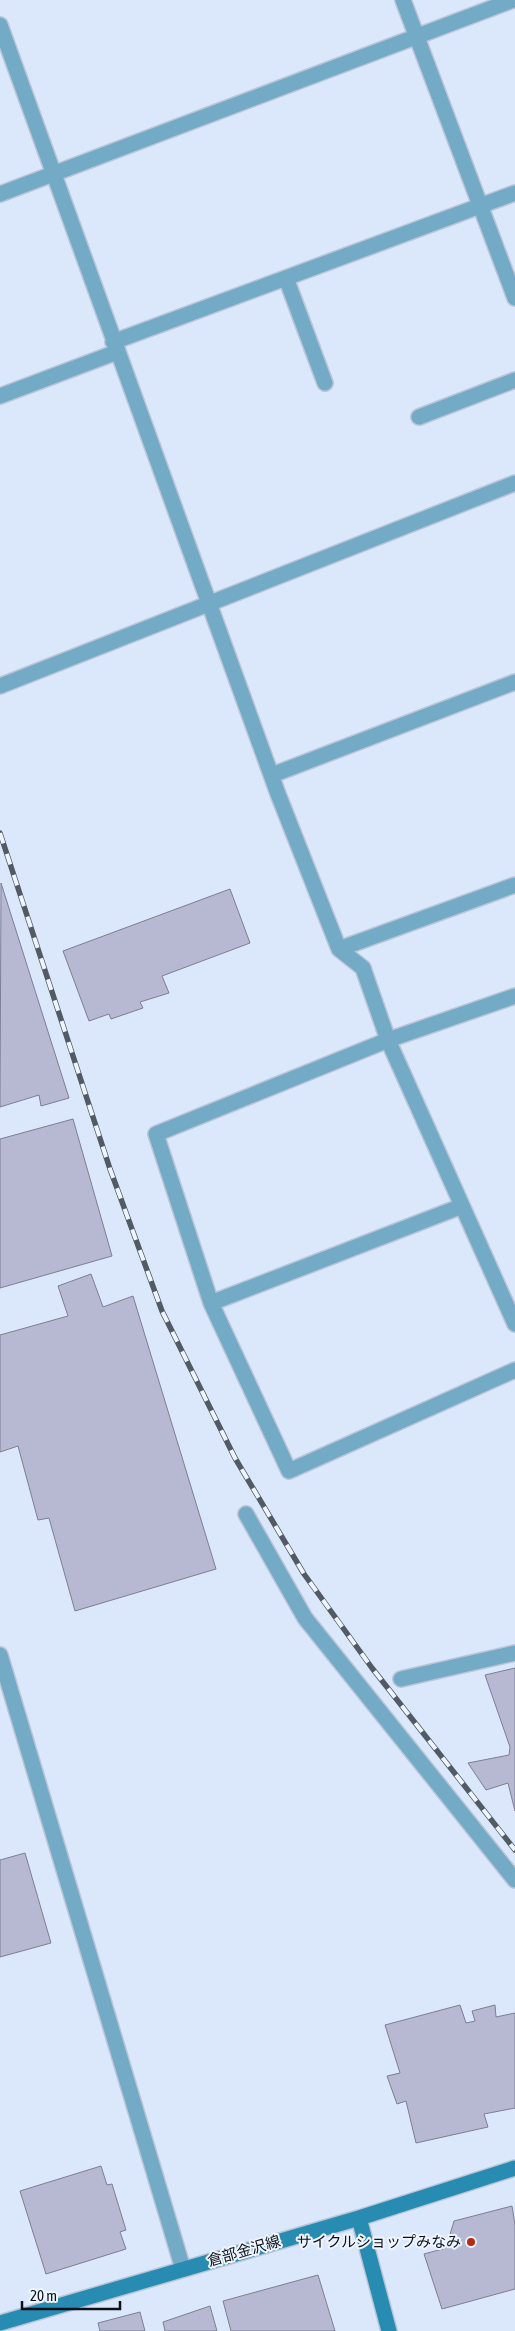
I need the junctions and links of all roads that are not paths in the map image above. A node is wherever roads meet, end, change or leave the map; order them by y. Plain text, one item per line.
1 (403, 0) edge
2 (513, 0) edge
3 (0, 25) edge
4 (417, 37) junction
5 (53, 173) junction
6 (515, 193) edge
7 (0, 194) edge
8 (481, 205) junction
9 (286, 278) junction
10 (515, 298) edge
11 (115, 347) junction
12 (515, 380) edge
13 (325, 384) dead end
14 (0, 396) edge
15 (419, 417) dead end
16 (515, 483) edge
17 (209, 603) junction
18 (515, 682) edge
19 (0, 686) edge
20 (272, 775) junction
21 (515, 885) edge
22 (338, 949) junction
23 (515, 996) edge
24 (388, 1040) junction
25 (462, 1206) junction
26 (211, 1303) junction
27 (515, 1324) edge
28 (515, 1370) edge
29 (246, 1514) dead end
30 (515, 1653) edge
31 (0, 1655) edge
32 (401, 1679) dead end
33 (515, 1880) edge
34 (515, 2168) edge
35 (359, 2218) junction
36 (184, 2269) junction
37 (0, 2323) edge
38 (389, 2331) edge

1 - 4 street
2 - 4 street
3 - 5 street
4 - 5 street
4 - 8 street
5 - 7 street
5 - 11 street
6 - 8 street
8 - 9 street
8 - 10 street
9 - 11 street
9 - 13 street
11 - 14 street
11 - 17 street
12 - 15 street
16 - 17 street
17 - 19 street
17 - 20 street
18 - 20 street
20 - 22 street
21 - 22 street
22 - 24 street
23 - 24 street
24 - 25 street
24 - 26 street
25 - 26 street
25 - 27 street
26 - 28 street
29 - 33 street
30 - 32 street
31 - 36 street
34 - 35 main road, 倉部金沢線
35 - 36 main road, 倉部金沢線
35 - 38 main road
36 - 37 main road, 倉部金沢線

